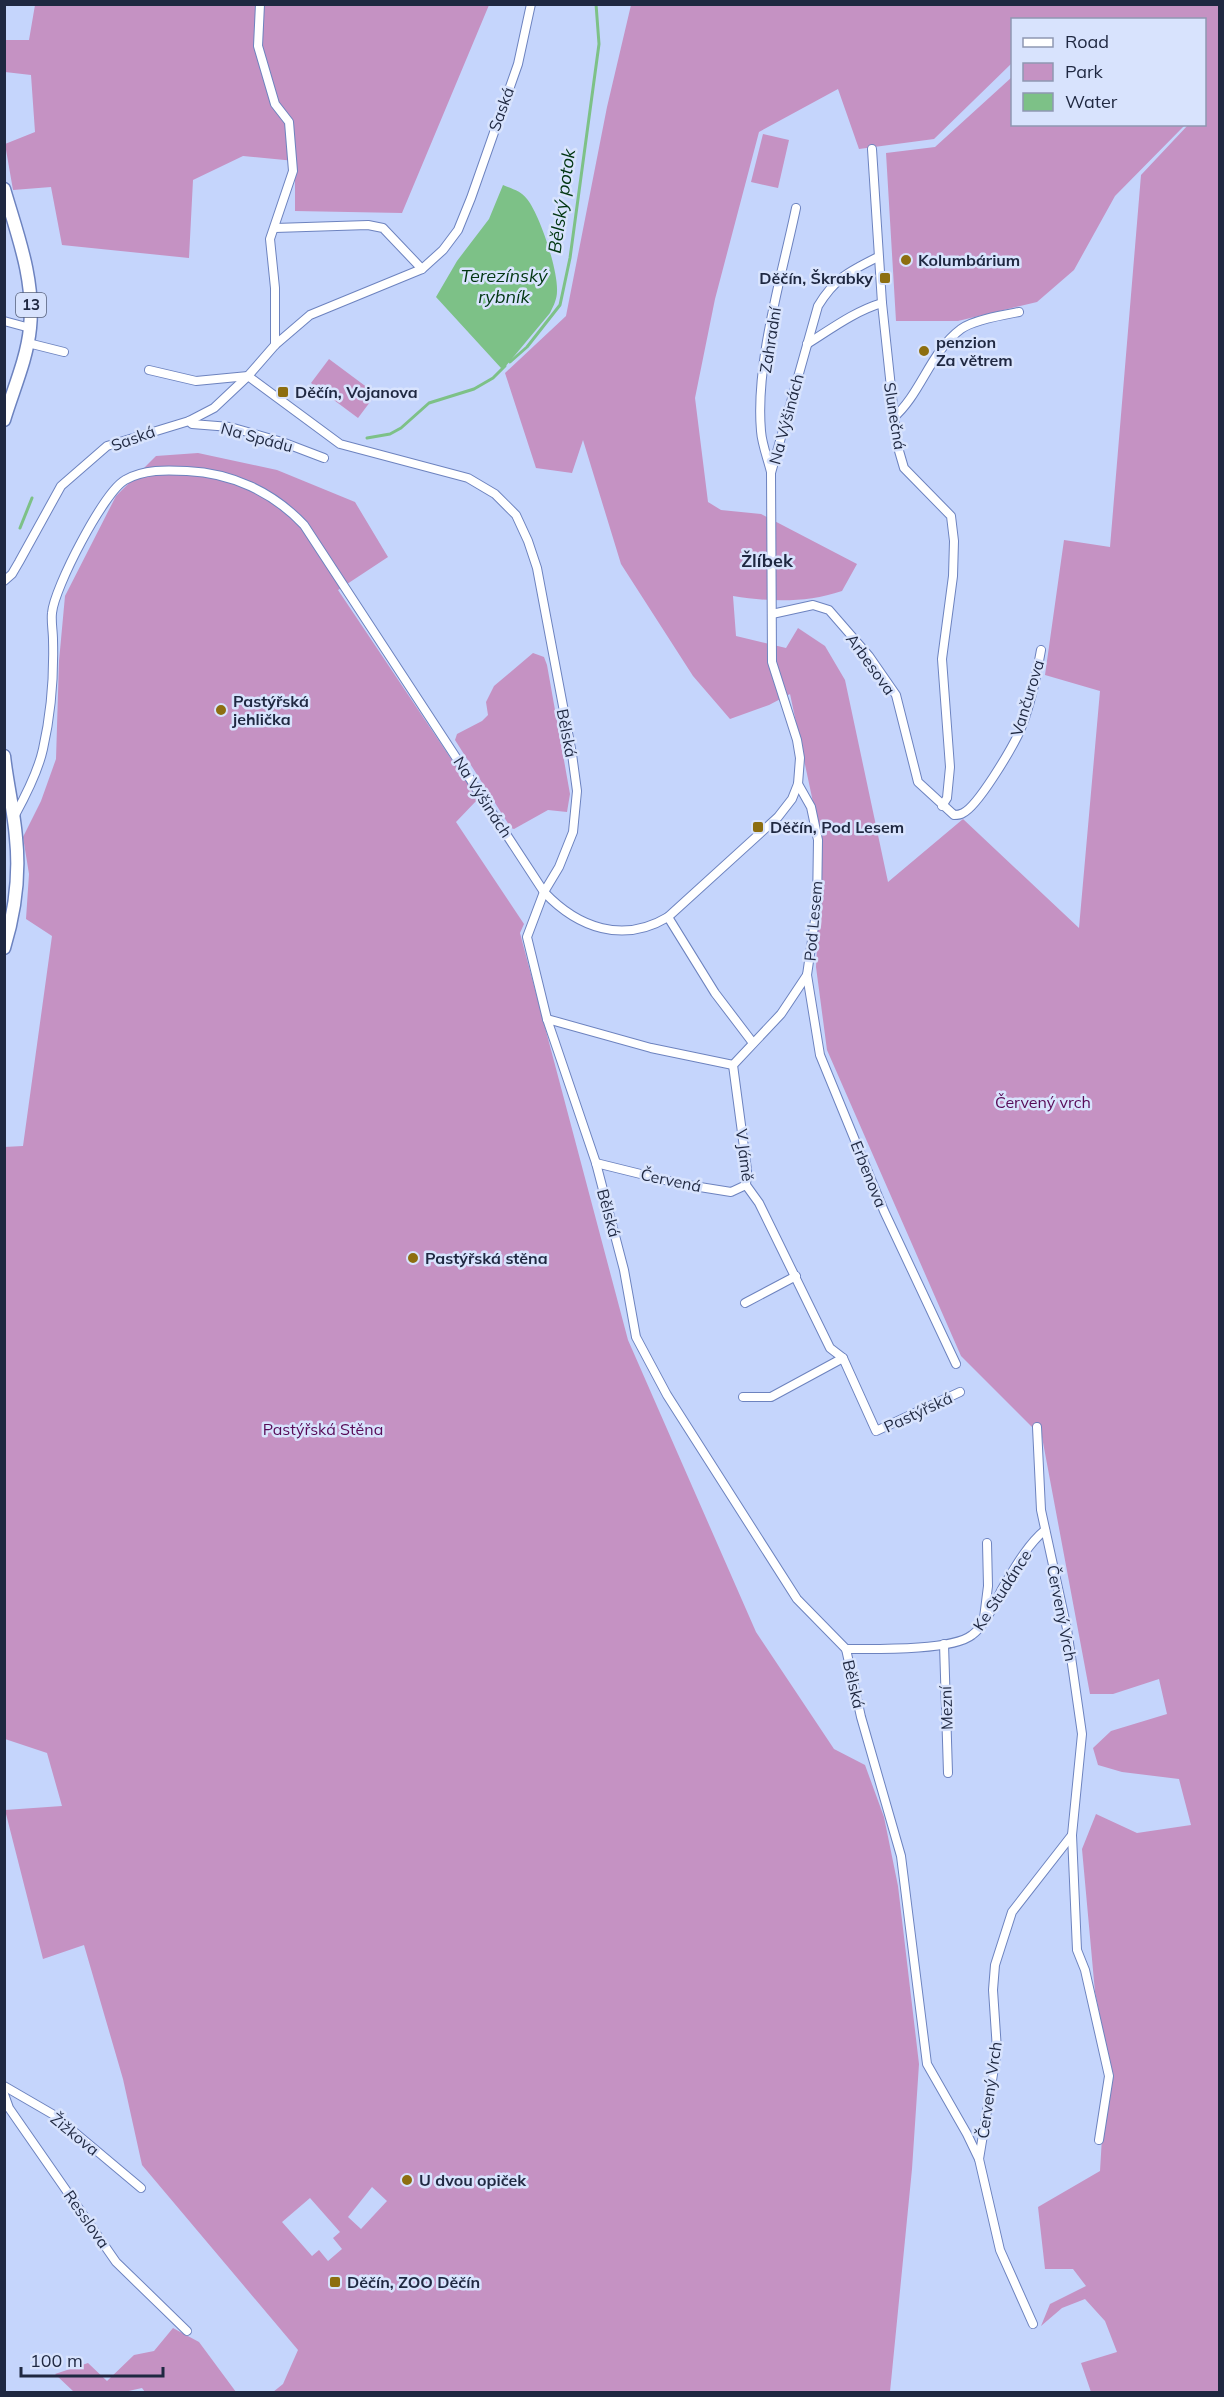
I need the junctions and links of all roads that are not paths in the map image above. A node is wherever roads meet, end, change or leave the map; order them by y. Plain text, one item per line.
1 (260, 4) edge
2 (531, 4) edge
3 (872, 149) dead end
4 (4, 189) edge
5 (796, 208) dead end
6 (275, 228) junction
7 (878, 257) junction
8 (422, 269) junction
9 (882, 303) junction
10 (1018, 312) dead end
11 (4, 321) edge
12 (30, 328) junction
13 (28, 343) junction
14 (807, 344) junction
15 (275, 345) junction
16 (64, 352) dead end
17 (148, 370) dead end
18 (248, 376) junction
19 (6, 412) edge
20 (893, 418) junction
21 (189, 421) junction
22 (324, 458) dead end
23 (771, 473) junction
24 (4, 580) edge
25 (772, 614) junction
26 (1041, 650) dead end
27 (4, 756) edge
28 (798, 784) junction
29 (942, 806) junction
30 (14, 817) junction
31 (544, 892) junction
32 (668, 917) junction
33 (4, 948) edge
34 (807, 975) junction
35 (547, 1019) junction
36 (753, 1042) junction
37 (733, 1065) junction
38 (596, 1163) junction
39 (746, 1185) junction
40 (796, 1276) junction
41 (746, 1303) dead end
42 (843, 1358) junction
43 (956, 1364) dead end
44 (960, 1392) dead end
45 (743, 1397) dead end
46 (1037, 1427) dead end
47 (876, 1431) joint
48 (1045, 1530) junction
49 (987, 1543) dead end
50 (983, 1622) junction
51 (944, 1644) junction
52 (846, 1649) junction
53 (948, 1773) dead end
54 (1072, 1835) junction
55 (4, 2086) edge
56 (4, 2094) edge
57 (1099, 2140) dead end
58 (979, 2159) junction
59 (141, 2188) dead end
60 (1033, 2324) dead end
61 (187, 2331) dead end

1 - 6 street
2 - 8 street, Saská
3 - 7 street, Slunečná
4 - 12 main road, 13
5 - 23 street, Zahradní
6 - 8 street
6 - 15 street
7 - 9 street, Slunečná
7 - 14 street, Na Výšinách
8 - 15 street, Saská
9 - 14 street
9 - 20 street, Slunečná
10 - 20 street
11 - 12 street
12 - 13 main road, 13
13 - 16 street
13 - 19 main road, 13
14 - 23 street, Na Výšinách
15 - 18 street, Saská
17 - 18 street
18 - 21 street, Saská
18 - 31 street, Bělská
20 - 29 street, Slunečná
21 - 22 street, Na Spádu
21 - 24 street, Saská
23 - 25 street, Na Výšinách
25 - 28 street, Na Výšinách
25 - 29 street, Arbesova
26 - 29 street, Vančurova
27 - 30 main road
28 - 32 street, Na Výšinách
28 - 34 street, Pod Lesem
30 - 31 street, Na Výšinách
30 - 33 main road
31 - 32 street, Na Výšinách
31 - 35 street, Bělská
32 - 36 street
34 - 36 street, Pod Lesem
34 - 43 street, Erbenova
35 - 37 street
35 - 38 street, Bělská
36 - 37 street
37 - 39 street, V Jámě
38 - 39 street, Červená
38 - 52 street, Bělská
39 - 40 street, V Jámě
40 - 41 street
40 - 42 street, V Jámě
42 - 45 street
42 - 47 street, V Jámě
44 - 47 street, Pastýřská
46 - 48 street, Červený Vrch
48 - 50 street, Ke Studánce
48 - 54 street, Červený Vrch
49 - 50 street
50 - 51 street, Ke Studánce
51 - 52 street, Ke Studánce
51 - 53 street, Mezní
52 - 58 street, Bělská
54 - 57 street, Červený Vrch
54 - 58 street, Červený Vrch
55 - 59 street, Žižkova
56 - 61 street, Resslova
58 - 60 street, Červený Vrch

